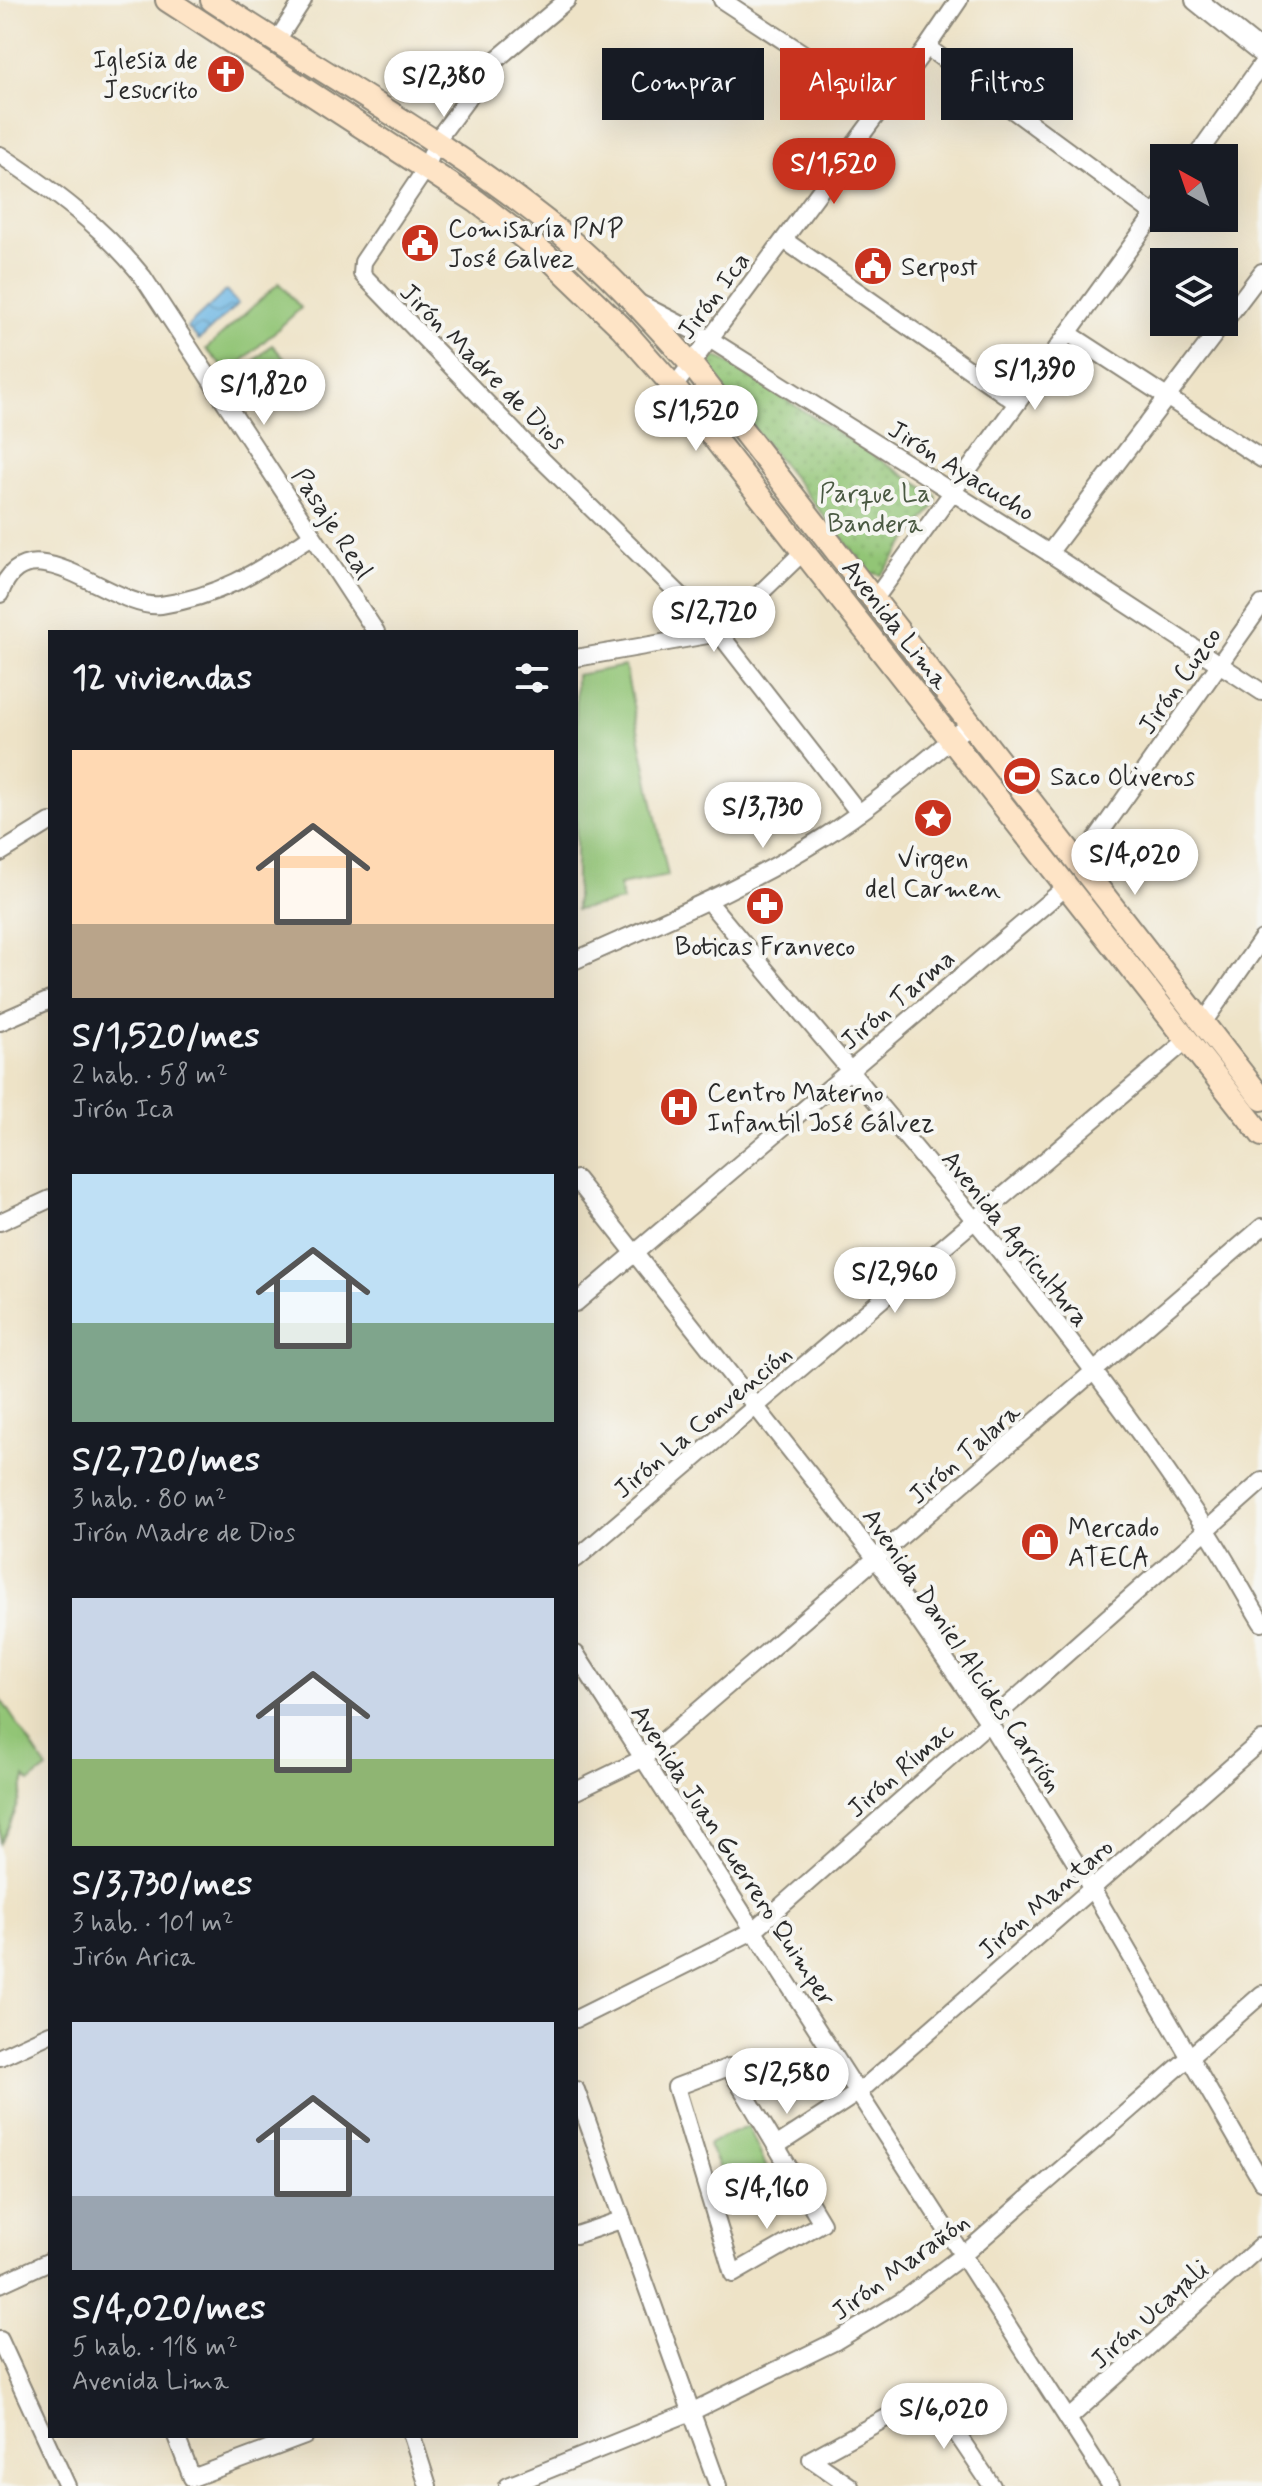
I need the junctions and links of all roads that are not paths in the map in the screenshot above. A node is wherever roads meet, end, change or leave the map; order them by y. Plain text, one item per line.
1 (167, 0) edge
2 (212, 0) edge
3 (303, 0) edge
4 (567, 0) edge
5 (722, 0) edge
6 (959, 0) edge
7 (1196, 0) edge
8 (276, 42) junction
9 (927, 47) junction
10 (795, 48) edge
11 (925, 50) edge
12 (1262, 53) edge
13 (1262, 64) edge
14 (873, 120) edge
15 (436, 141) junction
16 (1205, 144) edge
17 (0, 155) edge
18 (427, 167) junction
19 (1150, 202) edge
20 (1150, 220) edge
21 (784, 240) junction
22 (1262, 272) edge
23 (630, 298) junction
24 (1068, 333) junction
25 (711, 340) junction
26 (691, 364) junction
27 (674, 387) junction
28 (1167, 397) junction
29 (1017, 403) junction
30 (1262, 459) edge
31 (952, 493) junction
32 (312, 536) junction
33 (803, 552) junction
34 (1049, 553) junction
35 (0, 594) edge
36 (874, 600) junction
37 (1262, 604) edge
38 (375, 630) edge
39 (719, 633) junction
40 (578, 658) edge
41 (1220, 664) junction
42 (1262, 692) edge
43 (970, 724) junction
44 (951, 740) junction
45 (859, 813) junction
46 (48, 823) edge
47 (0, 853) edge
48 (1079, 863) junction
49 (1066, 887) junction
50 (708, 901) junction
51 (1262, 939) edge
52 (578, 959) edge
53 (48, 1001) edge
54 (0, 1022) edge
55 (1203, 1023) junction
56 (1187, 1040) junction
57 (849, 1072) junction
58 (1262, 1099) edge
59 (1262, 1135) edge
60 (578, 1181) edge
61 (48, 1200) edge
62 (974, 1221) junction
63 (0, 1222) edge
64 (1262, 1227) edge
65 (636, 1253) junction
66 (578, 1301) edge
67 (1094, 1372) junction
68 (756, 1406) junction
69 (1262, 1481) edge
70 (1206, 1530) junction
71 (578, 1557) edge
72 (877, 1560) junction
73 (1262, 1623) edge
74 (578, 1657) edge
75 (989, 1723) junction
76 (1262, 1740) edge
77 (642, 1759) junction
78 (578, 1790) edge
79 (1092, 1889) junction
80 (753, 1931) junction
81 (1262, 1994) edge
82 (578, 2018) edge
83 (48, 2035) edge
84 (0, 2057) edge
85 (1190, 2058) junction
86 (859, 2092) junction
87 (578, 2096) edge
88 (776, 2146) junction
89 (1262, 2182) edge
90 (621, 2220) junction
91 (578, 2234) edge
92 (1262, 2245) edge
93 (963, 2255) junction
94 (48, 2262) edge
95 (0, 2284) edge
96 (0, 2340) edge
97 (691, 2412) junction
98 (1068, 2419) junction
99 (177, 2438) edge
100 (300, 2438) edge
101 (413, 2438) edge
102 (67, 2486) edge
103 (428, 2486) edge
104 (508, 2486) edge
105 (718, 2486) edge
106 (850, 2486) edge
107 (992, 2486) edge
108 (1111, 2486) edge

1 - 18 main road, Avenida Lima
2 - 8 main road, Avenida Lima
3 - 8 street
4 - 15 street
5 - 10 street
6 - 9 street, Jirón Ica
7 - 12 street
8 - 15 main road, Avenida Lima
9 - 11 street, Jirón Ica
9 - 19 street
13 - 16 street
14 - 21 street, Jirón Ica
15 - 18 street
15 - 23 main road, Avenida Lima
17 - 32 street, Pasaje Real
18 - 27 main road, Avenida Lima
18 - 39 street, Jirón Madre de Dios
20 - 24 street
21 - 25 street, Jirón Ica
21 - 29 street
22 - 28 street
23 - 25 street, Jirón Ayacucho
23 - 26 main road, Avenida Lima
24 - 28 street
24 - 29 street
25 - 26 street, Jirón Ica
25 - 31 street, Jirón Ayacucho
26 - 27 street, Jirón Ica
26 - 36 main road, Avenida Lima
27 - 33 main road, Avenida Lima
28 - 30 street
28 - 34 street
29 - 31 street
31 - 34 street, Jirón Ayacucho
31 - 36 street
32 - 35 street
32 - 38 street, Pasaje Real
33 - 39 street
33 - 44 main road, Avenida Lima
34 - 41 street, Jirón Ayacucho
36 - 43 main road, Avenida Lima
37 - 41 street, Jirón Cuzco
39 - 40 street
39 - 45 street, Jirón Madre de Dios
41 - 42 street, Jirón Ayacucho
41 - 48 street, Jirón Cuzco
43 - 44 street
43 - 48 main road, Avenida Lima
44 - 45 street
44 - 49 main road, Avenida Lima
45 - 50 street
46 - 47 street
48 - 55 main road, Avenida Lima
49 - 56 main road, Avenida Lima
49 - 57 street, Jirón Tarma
50 - 52 street
50 - 57 street, Avenida Agricultura
51 - 55 street
53 - 54 street
55 - 58 main road, Avenida Lima
56 - 59 main road, Avenida Lima
56 - 62 street, Jirón La Convención
57 - 62 street, Avenida Agricultura
57 - 65 street, Jirón Tarma
60 - 65 street, Avenida Daniel Alcides Carrión
61 - 63 street
62 - 67 street, Avenida Agricultura
62 - 68 street, Jirón La Convención
64 - 67 street, Jirón Talara
65 - 66 street, Jirón Tarma
65 - 68 street, Avenida Daniel Alcides Carrión
67 - 70 street, Avenida Agricultura
67 - 72 street, Jirón Talara
68 - 71 street, Jirón La Convención
68 - 72 street, Avenida Daniel Alcides Carrión
69 - 70 street, Jirón Rímac
70 - 73 street, Avenida Agricultura
70 - 75 street, Jirón Rímac
72 - 75 street, Avenida Daniel Alcides Carrión
72 - 77 street, Jirón Talara
74 - 77 street, Avenida Juan Guerrero Quimper
75 - 79 street, Avenida Daniel Alcides Carrión
75 - 80 street, Jirón Rímac
76 - 79 street, Jirón Mantaro
77 - 78 street, Jirón Talara
77 - 80 street, Avenida Juan Guerrero Quimper
79 - 85 street, Avenida Daniel Alcides Carrión
79 - 86 street, Jirón Mantaro
80 - 82 street, Jirón Rímac
80 - 86 street, Avenida Juan Guerrero Quimper
81 - 85 street, Jirón Marañón
83 - 84 street
85 - 89 street, Avenida Daniel Alcides Carrión
85 - 93 street, Jirón Marañón
86 - 88 street, Jirón Mantaro
86 - 93 street, Avenida Juan Guerrero Quimper
87 - 90 street
88 - 88 street
90 - 91 street
90 - 97 street
92 - 98 street, Jirón Ucayali
93 - 97 street, Jirón Marañón
93 - 98 street, Avenida Juan Guerrero Quimper
94 - 95 street
96 - 102 street
97 - 104 street, Jirón Marañón
97 - 105 street
98 - 108 street, Avenida Juan Guerrero Quimper
99 - 100 street
101 - 103 street
106 - 107 street

